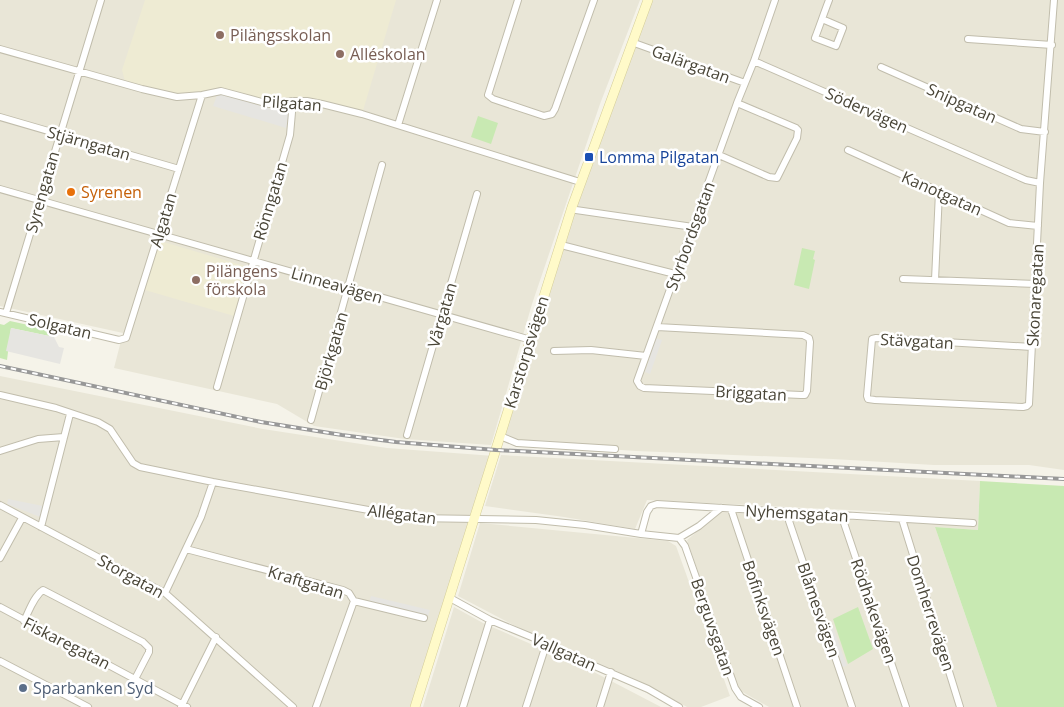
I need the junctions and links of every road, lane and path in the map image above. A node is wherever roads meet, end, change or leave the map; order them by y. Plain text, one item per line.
1 (101, 0) edge
2 (437, 0) edge
3 (518, 0) edge
4 (594, 0) edge
5 (648, 0) edge
6 (775, 0) edge
7 (829, 0) edge
8 (1054, 0) edge
9 (822, 19) junction
10 (968, 39) dead end
11 (637, 44) dead end
12 (1052, 45) junction
13 (0, 48) edge
14 (754, 61) junction
15 (881, 67) dead end
16 (78, 70) junction
17 (744, 83) junction
18 (202, 96) junction
19 (293, 100) junction
20 (737, 103) junction
21 (0, 117) edge
22 (398, 125) junction
23 (1045, 132) junction
24 (59, 134) junction
25 (848, 150) dead end
26 (719, 155) junction
27 (382, 165) dead end
28 (178, 169) junction
29 (580, 182) junction
30 (1040, 183) junction
31 (0, 189) edge
32 (939, 192) junction
33 (478, 194) dead end
34 (40, 201) junction
35 (576, 210) dead end
36 (1038, 226) junction
37 (693, 227) junction
38 (158, 234) junction
39 (565, 246) dead end
40 (252, 261) junction
41 (675, 274) junction
42 (903, 279) dead end
43 (935, 280) junction
44 (1036, 284) junction
45 (348, 288) junction
46 (3, 313) edge
47 (442, 315) junction
48 (657, 327) junction
49 (119, 340) joint
50 (531, 340) junction
51 (1032, 348) junction
52 (554, 351) dead end
53 (646, 356) junction
54 (638, 384) joint
55 (217, 387) dead end
56 (0, 395) edge
57 (1028, 406) joint
58 (70, 414) junction
59 (311, 420) dead end
60 (407, 435) dead end
61 (500, 436) junction
62 (64, 437) junction
63 (615, 449) dead end
64 (0, 451) edge
65 (213, 482) junction
66 (0, 505) edge
67 (721, 508) junction
68 (731, 509) junction
69 (788, 512) junction
70 (844, 516) junction
71 (22, 518) junction
72 (474, 519) junction
73 (902, 519) junction
74 (973, 523) dead end
75 (41, 527) junction
76 (641, 534) junction
77 (679, 538) junction
78 (186, 549) junction
79 (0, 558) edge
80 (165, 593) junction
81 (450, 598) junction
82 (354, 601) junction
83 (0, 607) edge
84 (424, 618) dead end
85 (490, 620) junction
86 (24, 621) junction
87 (216, 637) junction
88 (546, 645) junction
89 (0, 661) edge
90 (611, 672) junction
91 (135, 679) junction
92 (184, 706) edge
93 (88, 707) edge
94 (293, 707) edge
95 (316, 707) edge
96 (415, 707) edge
97 (463, 707) edge
98 (526, 707) edge
99 (600, 707) edge
100 (679, 707) edge
101 (759, 707) edge
102 (797, 707) edge
103 (852, 707) edge
104 (906, 707) edge
105 (960, 707) edge

1 - 16 street, Syrengatan
2 - 22 street
3 - 4 street
5 - 29 street, Karstorpsvägen
6 - 14 street
7 - 9 street
8 - 12 street, Skonaregatan
9 - 9 street
10 - 12 street
11 - 17 street, Galärgatan
12 - 23 street, Skonaregatan
13 - 16 street, Pilgatan
14 - 17 street, Styrbordsgatan
14 - 30 street, Södervägen
15 - 23 street, Snipgatan
16 - 18 street, Pilgatan
16 - 24 street, Syrengatan
17 - 20 street, Styrbordsgatan
18 - 19 street, Pilgatan
18 - 28 street, Algatan
19 - 22 street, Pilgatan
19 - 40 street, Rönngatan
20 - 26 street, Styrbordsgatan
20 - 26 street
21 - 24 street, Stjärngatan
22 - 29 street, Pilgatan
23 - 30 street, Skonaregatan
24 - 28 street, Stjärngatan
24 - 34 street, Syrengatan
25 - 32 street, Kanotgatan
26 - 37 street, Styrbordsgatan
27 - 45 street, Björkgatan
28 - 38 street, Algatan
29 - 50 street, Karstorpsvägen
30 - 36 street, Skonaregatan
31 - 34 street, Linneavägen
32 - 36 street, Kanotgatan
32 - 43 street
33 - 47 street, Vårgatan
34 - 38 street, Linneavägen
34 - 46 street, Syrengatan
35 - 37 street
36 - 44 street, Skonaregatan
37 - 41 street, Styrbordsgatan
38 - 40 street, Linneavägen
38 - 49 street, Algatan
39 - 41 street
40 - 45 street, Linneavägen
40 - 55 street, Rönngatan
41 - 48 street, Styrbordsgatan
42 - 43 street
43 - 44 street
44 - 51 street, Skonaregatan
45 - 47 street, Linneavägen
45 - 59 street, Björkgatan
46 - 49 street, Solgatan
47 - 50 street, Linneavägen
47 - 60 street, Vårgatan
48 - 53 street, Styrbordsgatan
48 - 54 street, Briggatan
50 - 61 street, Karstorpsvägen
51 - 57 street, Skonaregatan
51 - 57 street, Stävgatan
52 - 53 street
53 - 54 street, Styrbordsgatan
56 - 58 street
58 - 62 street
58 - 65 street, Allégatan
61 - 63 street
61 - 72 street, Karstorpsvägen
62 - 64 street
62 - 75 street
65 - 72 street, Allégatan
65 - 78 street
66 - 71 street, Storgatan
67 - 68 street, Nyhemsgatan
67 - 76 street, Nyhemsgatan
67 - 77 street
68 - 69 street, Nyhemsgatan
68 - 102 street, Bofinksvägen
69 - 70 street, Nyhemsgatan
69 - 103 street, Blåmesvägen
70 - 73 street, Nyhemsgatan
70 - 104 street, Rödhakevägen
71 - 75 street, Storgatan
71 - 79 street
72 - 76 street, Allégatan
72 - 81 street, Karstorpsvägen
73 - 74 street, Nyhemsgatan
73 - 105 street, Domherrevägen
75 - 80 street, Storgatan
76 - 77 street, Allégatan
77 - 101 street, Berguvsgatan
78 - 80 street
78 - 82 street, Kraftgatan
80 - 87 street, Storgatan
81 - 85 street, Vallgatan
81 - 96 street, Karstorpsvägen
82 - 84 street, Kraftgatan
82 - 95 street
83 - 86 street, Fiskaregatan
85 - 88 street, Vallgatan
85 - 97 street
86 - 91 street, Fiskaregatan
86 - 91 street
87 - 92 street
87 - 94 street, Storgatan
88 - 90 street, Vallgatan
88 - 98 street
89 - 93 street
90 - 99 street
90 - 100 street, Vallgatan
91 - 92 street, Fiskaregatan

